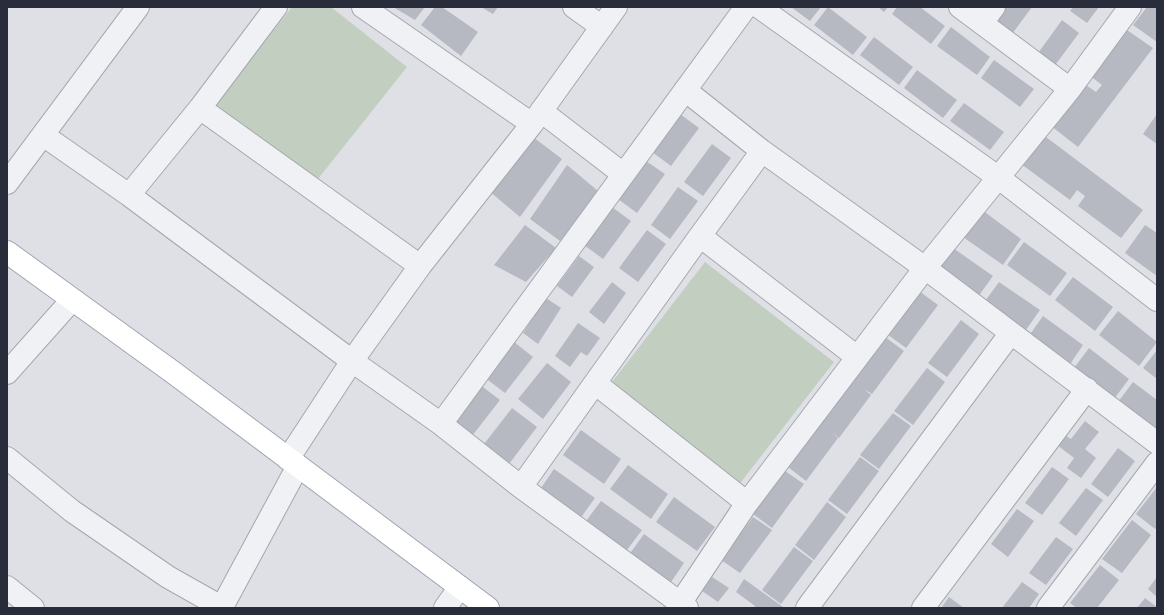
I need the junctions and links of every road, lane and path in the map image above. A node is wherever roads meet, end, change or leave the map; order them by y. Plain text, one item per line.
1 (138, 7) edge
2 (276, 7) edge
3 (363, 7) edge
4 (574, 7) edge
5 (616, 7) edge
6 (746, 7) edge
7 (759, 7) edge
8 (960, 7) edge
9 (1130, 7) edge
10 (988, 15) edge
11 (602, 27) junction
12 (1070, 88) junction
13 (685, 90) junction
14 (200, 108) junction
15 (536, 118) junction
16 (43, 135) junction
17 (762, 151) junction
18 (623, 174) junction
19 (999, 178) junction
20 (7, 183) edge
21 (129, 195) junction
22 (700, 236) junction
23 (7, 252) edge
24 (420, 266) junction
25 (925, 268) junction
26 (72, 300) junction
27 (1157, 300) edge
28 (1010, 334) junction
29 (857, 357) junction
30 (352, 361) junction
31 (7, 373) edge
32 (595, 383) junction
33 (1087, 389) junction
34 (440, 424) junction
35 (1157, 443) edge
36 (7, 458) edge
37 (293, 463) junction
38 (1157, 463) edge
39 (520, 486) junction
40 (747, 503) junction
41 (7, 586) edge
42 (460, 587) junction
43 (682, 606) edge
44 (33, 608) edge
45 (222, 608) edge
46 (445, 608) edge
47 (488, 608) edge
48 (807, 608) edge
49 (923, 608) edge
50 (1048, 608) edge

1 - 16 street
2 - 14 street
3 - 15 street
4 - 11 street
5 - 11 street
6 - 13 street
7 - 19 street
8 - 10 street
9 - 12 street
10 - 12 street
11 - 15 street
12 - 19 street
13 - 17 street
13 - 18 street
14 - 21 street
14 - 24 street
15 - 18 street
15 - 24 street
16 - 20 street
16 - 21 street
17 - 22 street
17 - 25 street
18 - 34 street
19 - 25 street
19 - 27 street
21 - 30 street
22 - 29 street
22 - 32 street
23 - 26 main road
24 - 30 street
25 - 28 street
25 - 29 street
26 - 31 street
26 - 37 main road
28 - 33 street
28 - 48 street
29 - 40 street
30 - 34 street
30 - 37 street
32 - 39 street
32 - 40 street
33 - 35 street
33 - 49 street
34 - 39 street
36 - 45 street
37 - 42 main road
37 - 45 street
38 - 50 street
39 - 43 street
40 - 43 street
41 - 44 street
42 - 46 street
42 - 47 main road

